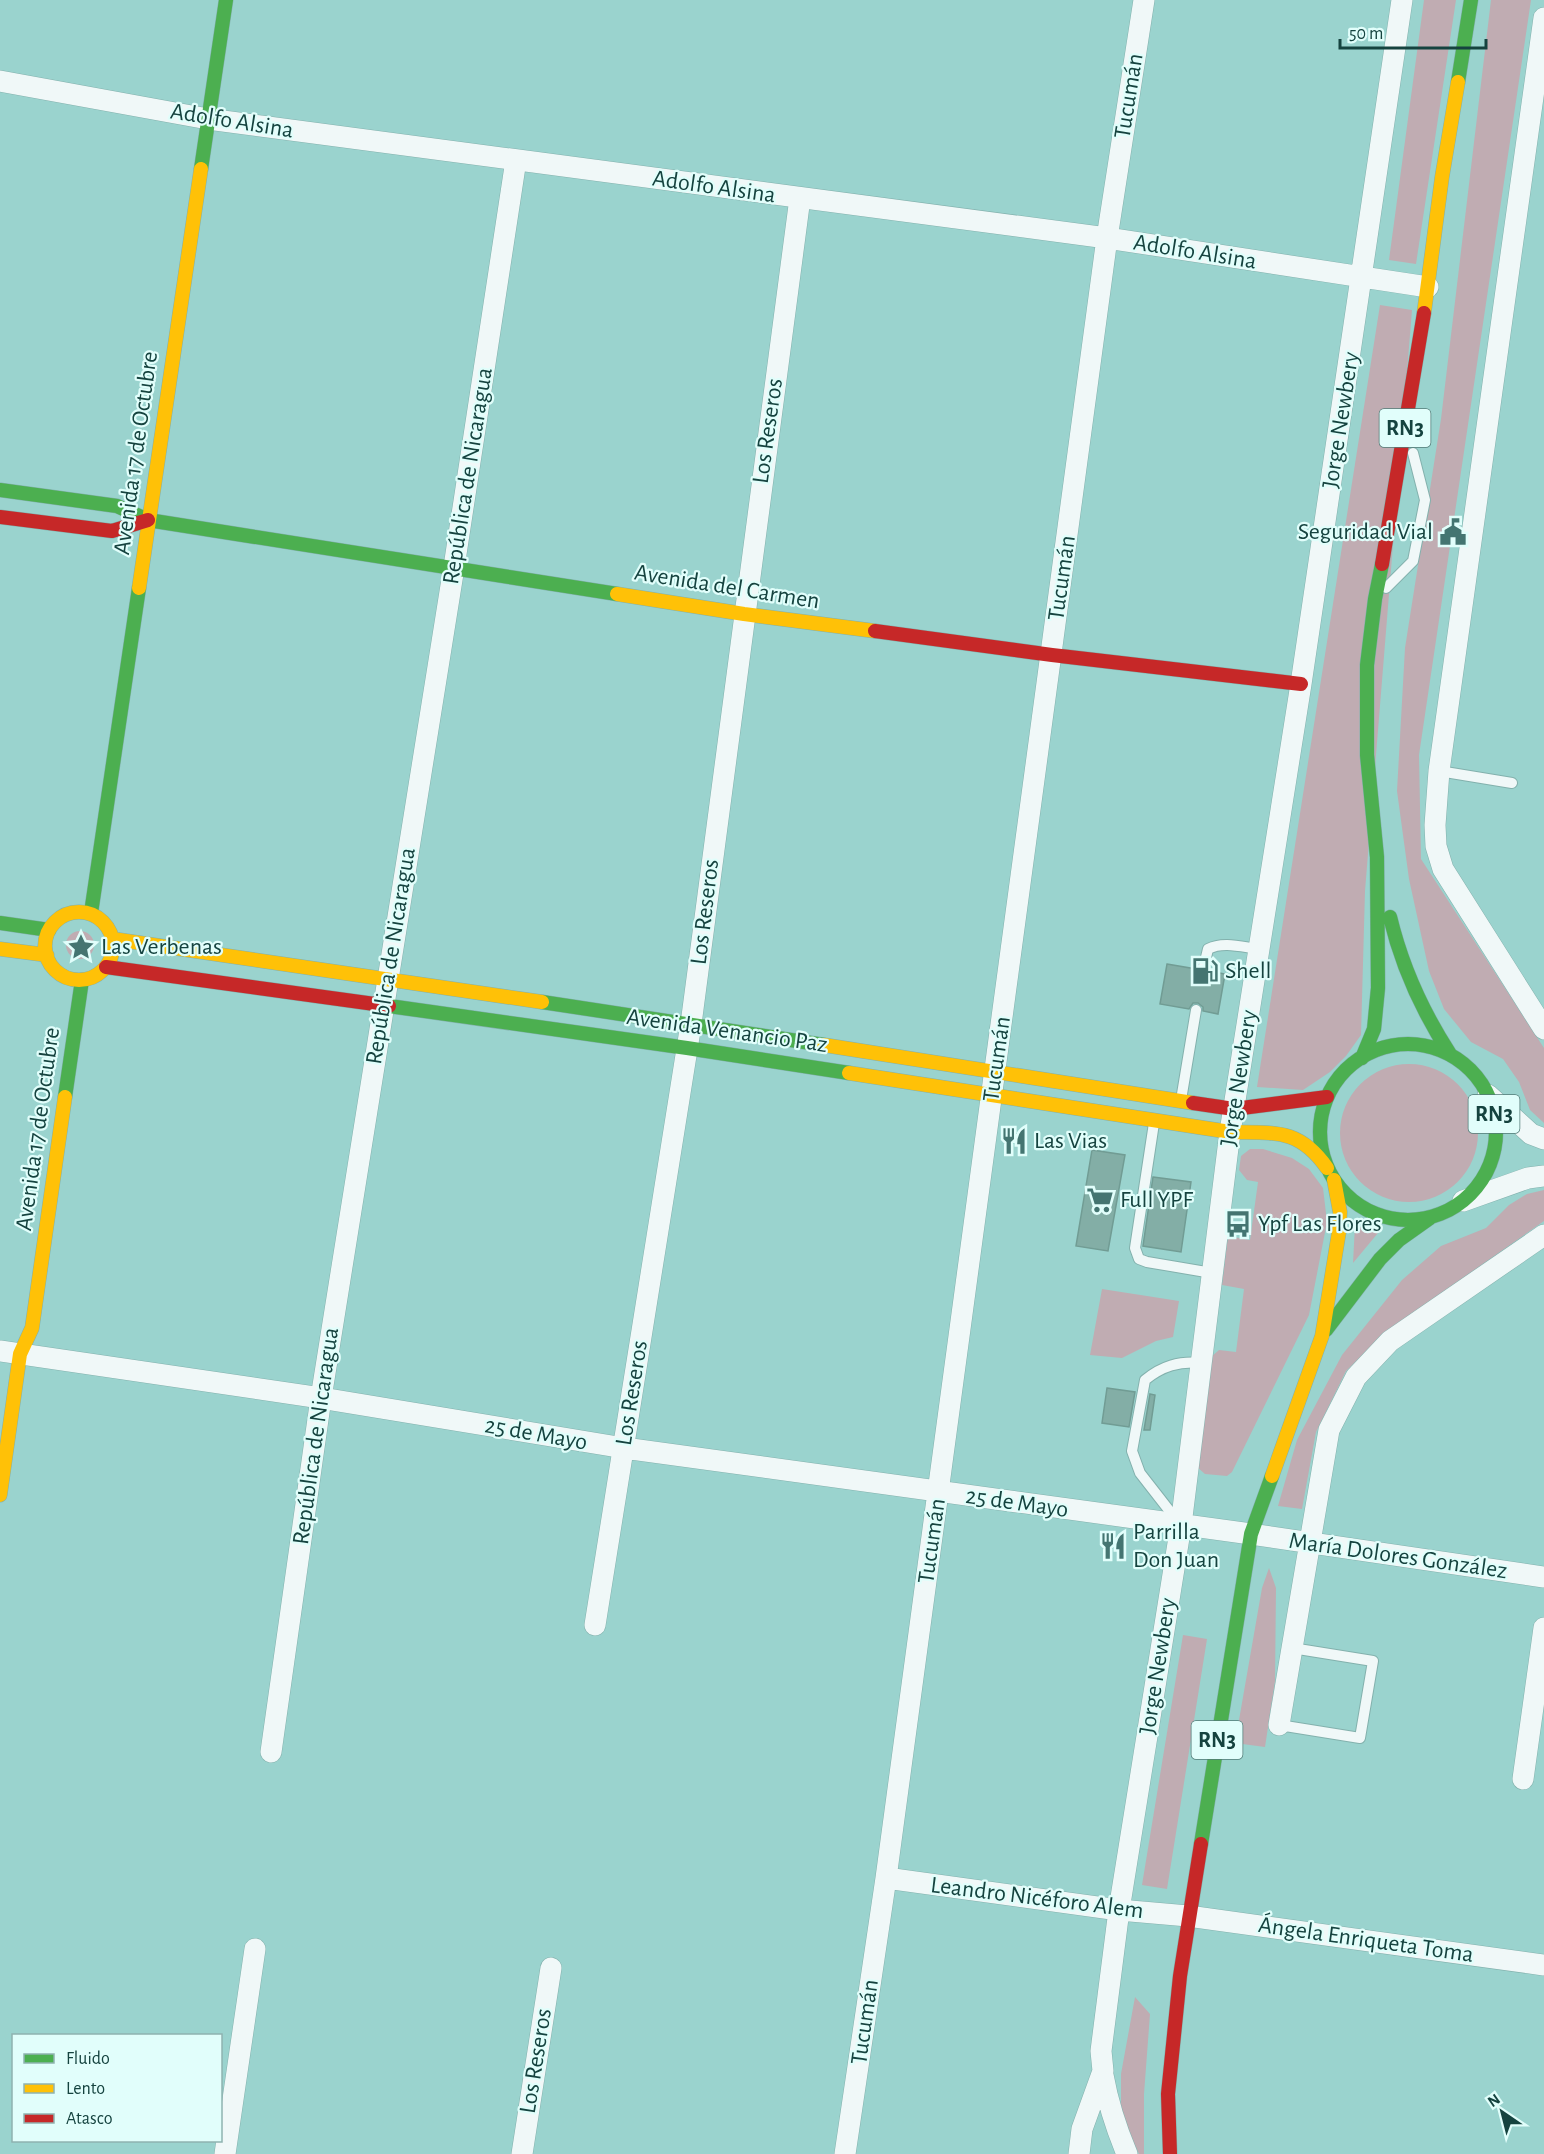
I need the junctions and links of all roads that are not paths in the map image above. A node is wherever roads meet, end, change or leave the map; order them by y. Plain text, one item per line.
1 (226, 0) edge
2 (1144, 0) edge
3 (1402, 0) edge
4 (1471, 0) edge
5 (1544, 18) edge
6 (0, 81) edge
7 (196, 117) junction
8 (516, 160) junction
9 (800, 198) junction
10 (1107, 238) junction
11 (1362, 277) junction
12 (1428, 287) junction
13 (1405, 425) junction
14 (0, 490) edge
15 (0, 517) edge
16 (131, 519) junction
17 (148, 520) junction
18 (454, 567) junction
19 (1376, 599) junction
20 (744, 614) junction
21 (1052, 655) junction
22 (1301, 684) junction
23 (1439, 771) junction
24 (1512, 783) dead end
25 (1377, 857) junction
26 (92, 914) junction
27 (0, 922) edge
28 (49, 930) junction
29 (113, 939) junction
30 (0, 949) edge
31 (1258, 949) junction
32 (47, 956) junction
33 (106, 967) junction
34 (1203, 970) dead end
35 (82, 980) junction
36 (387, 981) junction
37 (383, 1005) junction
38 (1196, 1010) dead end
39 (691, 1024) junction
40 (1544, 1029) edge
41 (687, 1048) junction
42 (1450, 1054) junction
43 (1362, 1058) junction
44 (996, 1071) junction
45 (992, 1094) junction
46 (1488, 1095) junction
47 (1328, 1097) junction
48 (1181, 1101) junction
49 (1234, 1109) junction
50 (1155, 1120) junction
51 (1230, 1132) junction
52 (1544, 1139) edge
53 (1331, 1174) junction
54 (1544, 1176) edge
55 (1463, 1201) junction
56 (1430, 1218) junction
57 (1544, 1235) edge
58 (1212, 1274) junction
59 (15, 1326) dead end
60 (1322, 1336) junction
61 (10, 1352) edge
62 (1201, 1363) junction
63 (321, 1398) junction
64 (624, 1448) junction
65 (939, 1493) junction
66 (0, 1495) edge
67 (1181, 1525) junction
68 (1251, 1534) junction
69 (1309, 1543) junction
70 (1544, 1577) edge
71 (596, 1625) dead end
72 (1544, 1628) edge
73 (1292, 1648) junction
74 (1279, 1725) joint
75 (271, 1752) dead end
76 (1523, 1779) dead end
77 (886, 1878) junction
78 (1119, 1910) junction
79 (1188, 1916) junction
80 (255, 1950) dead end
81 (1544, 1965) edge
82 (551, 1968) dead end
83 (1103, 2071) junction
84 (225, 2154) edge
85 (522, 2154) edge
86 (845, 2154) edge
87 (1079, 2154) edge
88 (1127, 2154) edge
89 (1170, 2154) edge

1 - 7 main road, Avenida 17 de Octubre
2 - 10 street, Tucumán
3 - 11 street, Jorge Newbery
4 - 12 main road, RN3
5 - 23 street
6 - 7 street, Adolfo Alsina
7 - 8 street, Adolfo Alsina
7 - 17 main road, Avenida 17 de Octubre
8 - 9 street, Adolfo Alsina
8 - 18 street, República de Nicaragua
9 - 10 street, Adolfo Alsina
9 - 20 street, Los Reseros
10 - 11 street, Adolfo Alsina
10 - 21 street, Tucumán
11 - 12 street, Adolfo Alsina
11 - 22 street, Jorge Newbery
12 - 13 main road, RN3
13 - 19 main road, RN3
13 - 19 lane
14 - 16 main road, Avenida del Carmen
15 - 16 main road
16 - 17 main road, Avenida del Carmen
17 - 18 main road, Avenida del Carmen
17 - 26 main road, Avenida 17 de Octubre
18 - 20 main road, Avenida del Carmen
18 - 36 street, República de Nicaragua
19 - 25 main road, RN3
20 - 21 main road, Avenida del Carmen
20 - 39 street, Los Reseros
21 - 22 main road, Avenida del Carmen
21 - 44 street, Tucumán
22 - 31 street, Jorge Newbery
23 - 24 lane
23 - 40 street
25 - 42 main road, RN3
25 - 43 main road, RN3
26 - 28 main road
26 - 29 main road
27 - 28 main road
28 - 32 main road
29 - 33 main road
29 - 36 main road, Avenida Venancio Paz
30 - 32 main road
31 - 34 lane
31 - 49 street, Jorge Newbery
32 - 35 main road
33 - 35 main road
33 - 37 main road, Avenida Venancio Paz
35 - 61 main road, Avenida 17 de Octubre
36 - 37 street, República de Nicaragua
36 - 39 main road, Avenida Venancio Paz
37 - 41 main road, Avenida Venancio Paz
37 - 63 street, República de Nicaragua
38 - 48 lane
39 - 41 street, Los Reseros
39 - 44 main road, Avenida Venancio Paz
41 - 45 main road, Avenida Venancio Paz
41 - 64 street, Los Reseros
42 - 43 main road, RN3
42 - 46 main road, RN3
43 - 47 main road, RN3
44 - 45 street, Tucumán
44 - 48 main road, Avenida Venancio Paz
45 - 50 main road, Avenida Venancio Paz
45 - 65 street, Tucumán
46 - 52 street
46 - 55 main road, RN3
47 - 49 main road, Avenida Venancio Paz
47 - 53 main road, RN3
48 - 49 main road, Avenida Venancio Paz
49 - 51 street, Jorge Newbery
50 - 51 main road, Avenida Venancio Paz
50 - 58 lane
51 - 53 main road, Avenida Venancio Paz
51 - 58 street, Jorge Newbery
53 - 56 main road, RN3
53 - 60 main road, RN3
54 - 55 street
55 - 56 main road, RN3
56 - 60 main road, RN3
57 - 69 street
58 - 62 street, Jorge Newbery
59 - 61 main road, Avenida 17 de Octubre
60 - 68 main road, RN3
61 - 63 street, 25 de Mayo
61 - 66 main road, Avenida 17 de Octubre
62 - 67 street, Jorge Newbery
62 - 67 lane
63 - 64 street, 25 de Mayo
63 - 75 street, República de Nicaragua
64 - 65 street, 25 de Mayo
64 - 71 street, Los Reseros
65 - 67 street, 25 de Mayo
65 - 77 street, Tucumán
67 - 68 street, 25 de Mayo
67 - 78 street, Jorge Newbery
68 - 69 street, María Dolores González
68 - 79 main road, RN3
69 - 70 street, María Dolores González
69 - 73 street
72 - 76 street
73 - 74 street
73 - 74 lane
77 - 78 street, Leandro Nicéforo Alem
77 - 86 street, Tucumán
78 - 79 street, Leandro Nicéforo Alem
78 - 83 street, Jorge Newbery
79 - 81 street, Ángela Enriqueta Toma
79 - 89 main road, RN3
80 - 84 street
82 - 85 street, Los Reseros
83 - 87 street, Jorge Newbery
83 - 88 street

